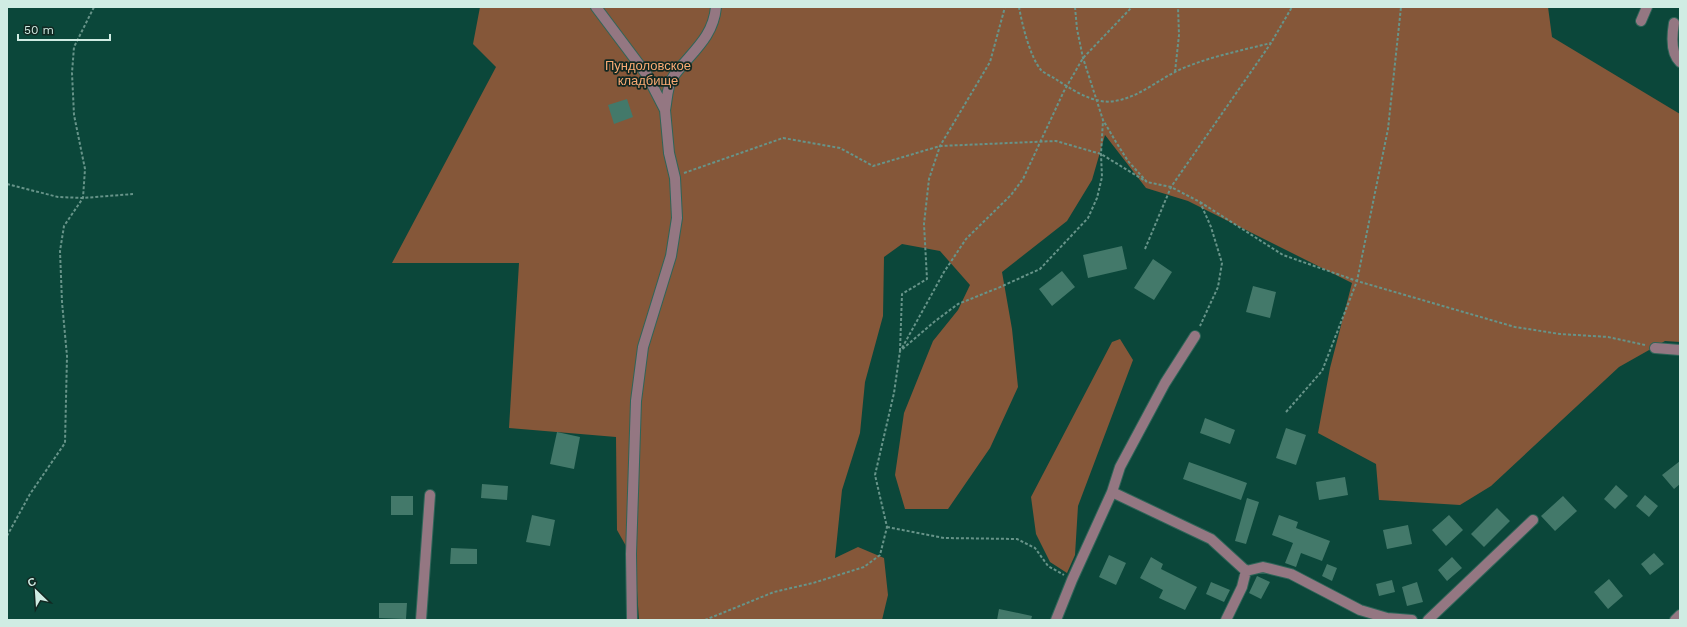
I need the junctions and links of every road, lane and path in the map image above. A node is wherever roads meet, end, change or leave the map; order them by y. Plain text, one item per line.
1 (94, 7) edge
2 (596, 7) edge
3 (716, 7) edge
4 (1005, 7) edge
5 (1019, 7) edge
6 (1075, 7) edge
7 (1132, 7) edge
8 (1178, 7) edge
9 (1292, 7) edge
10 (1401, 7) edge
11 (1647, 7) edge
12 (1641, 21) dead end
13 (1674, 24) dead end
14 (1271, 43) junction
15 (1083, 58) junction
16 (1680, 62) edge
17 (1175, 72) junction
18 (1066, 86) junction
19 (1097, 100) junction
20 (665, 110) junction
21 (1103, 120) junction
22 (1039, 142) junction
23 (940, 146) junction
24 (1102, 154) junction
25 (675, 178) junction
26 (1147, 182) junction
27 (7, 184) edge
28 (1171, 187) junction
29 (133, 194) dead end
30 (83, 198) junction
31 (1200, 202) junction
32 (1145, 249) dead end
33 (1357, 280) junction
34 (1195, 336) joint
35 (1656, 348) joint
36 (1680, 350) edge
37 (900, 351) junction
38 (1286, 412) dead end
39 (1112, 492) junction
40 (430, 494) dead end
41 (1533, 520) dead end
42 (887, 527) junction
43 (7, 536) edge
44 (1246, 571) junction
45 (1072, 580) junction
46 (1680, 615) edge
47 (421, 620) edge
48 (632, 620) edge
49 (705, 620) edge
50 (1056, 620) edge
51 (1226, 620) edge
52 (1412, 620) edge
53 (1428, 620) edge
54 (1675, 620) edge

1 - 30 path
2 - 20 street
3 - 20 street
4 - 23 path
5 - 18 path
6 - 15 path
7 - 15 path
8 - 17 path
9 - 14 path
10 - 33 path
11 - 12 street
13 - 16 street
14 - 17 path
14 - 28 path
15 - 18 path
15 - 19 path
17 - 19 path
18 - 19 path
18 - 22 path
19 - 21 path
20 - 25 street
21 - 24 path
21 - 26 path
22 - 23 path
22 - 24 path
22 - 37 path
23 - 25 path
23 - 37 path
24 - 26 path
24 - 37 path
25 - 48 street
26 - 28 path
27 - 30 path
28 - 31 path
28 - 32 path
29 - 30 path
30 - 43 path
31 - 33 path
31 - 34 path
33 - 35 path
33 - 38 path
34 - 39 street
35 - 36 street
37 - 42 path
39 - 44 street
39 - 45 street
40 - 47 street
41 - 53 street
42 - 45 path
42 - 49 path
44 - 51 street
44 - 52 street
45 - 50 street
46 - 54 street

